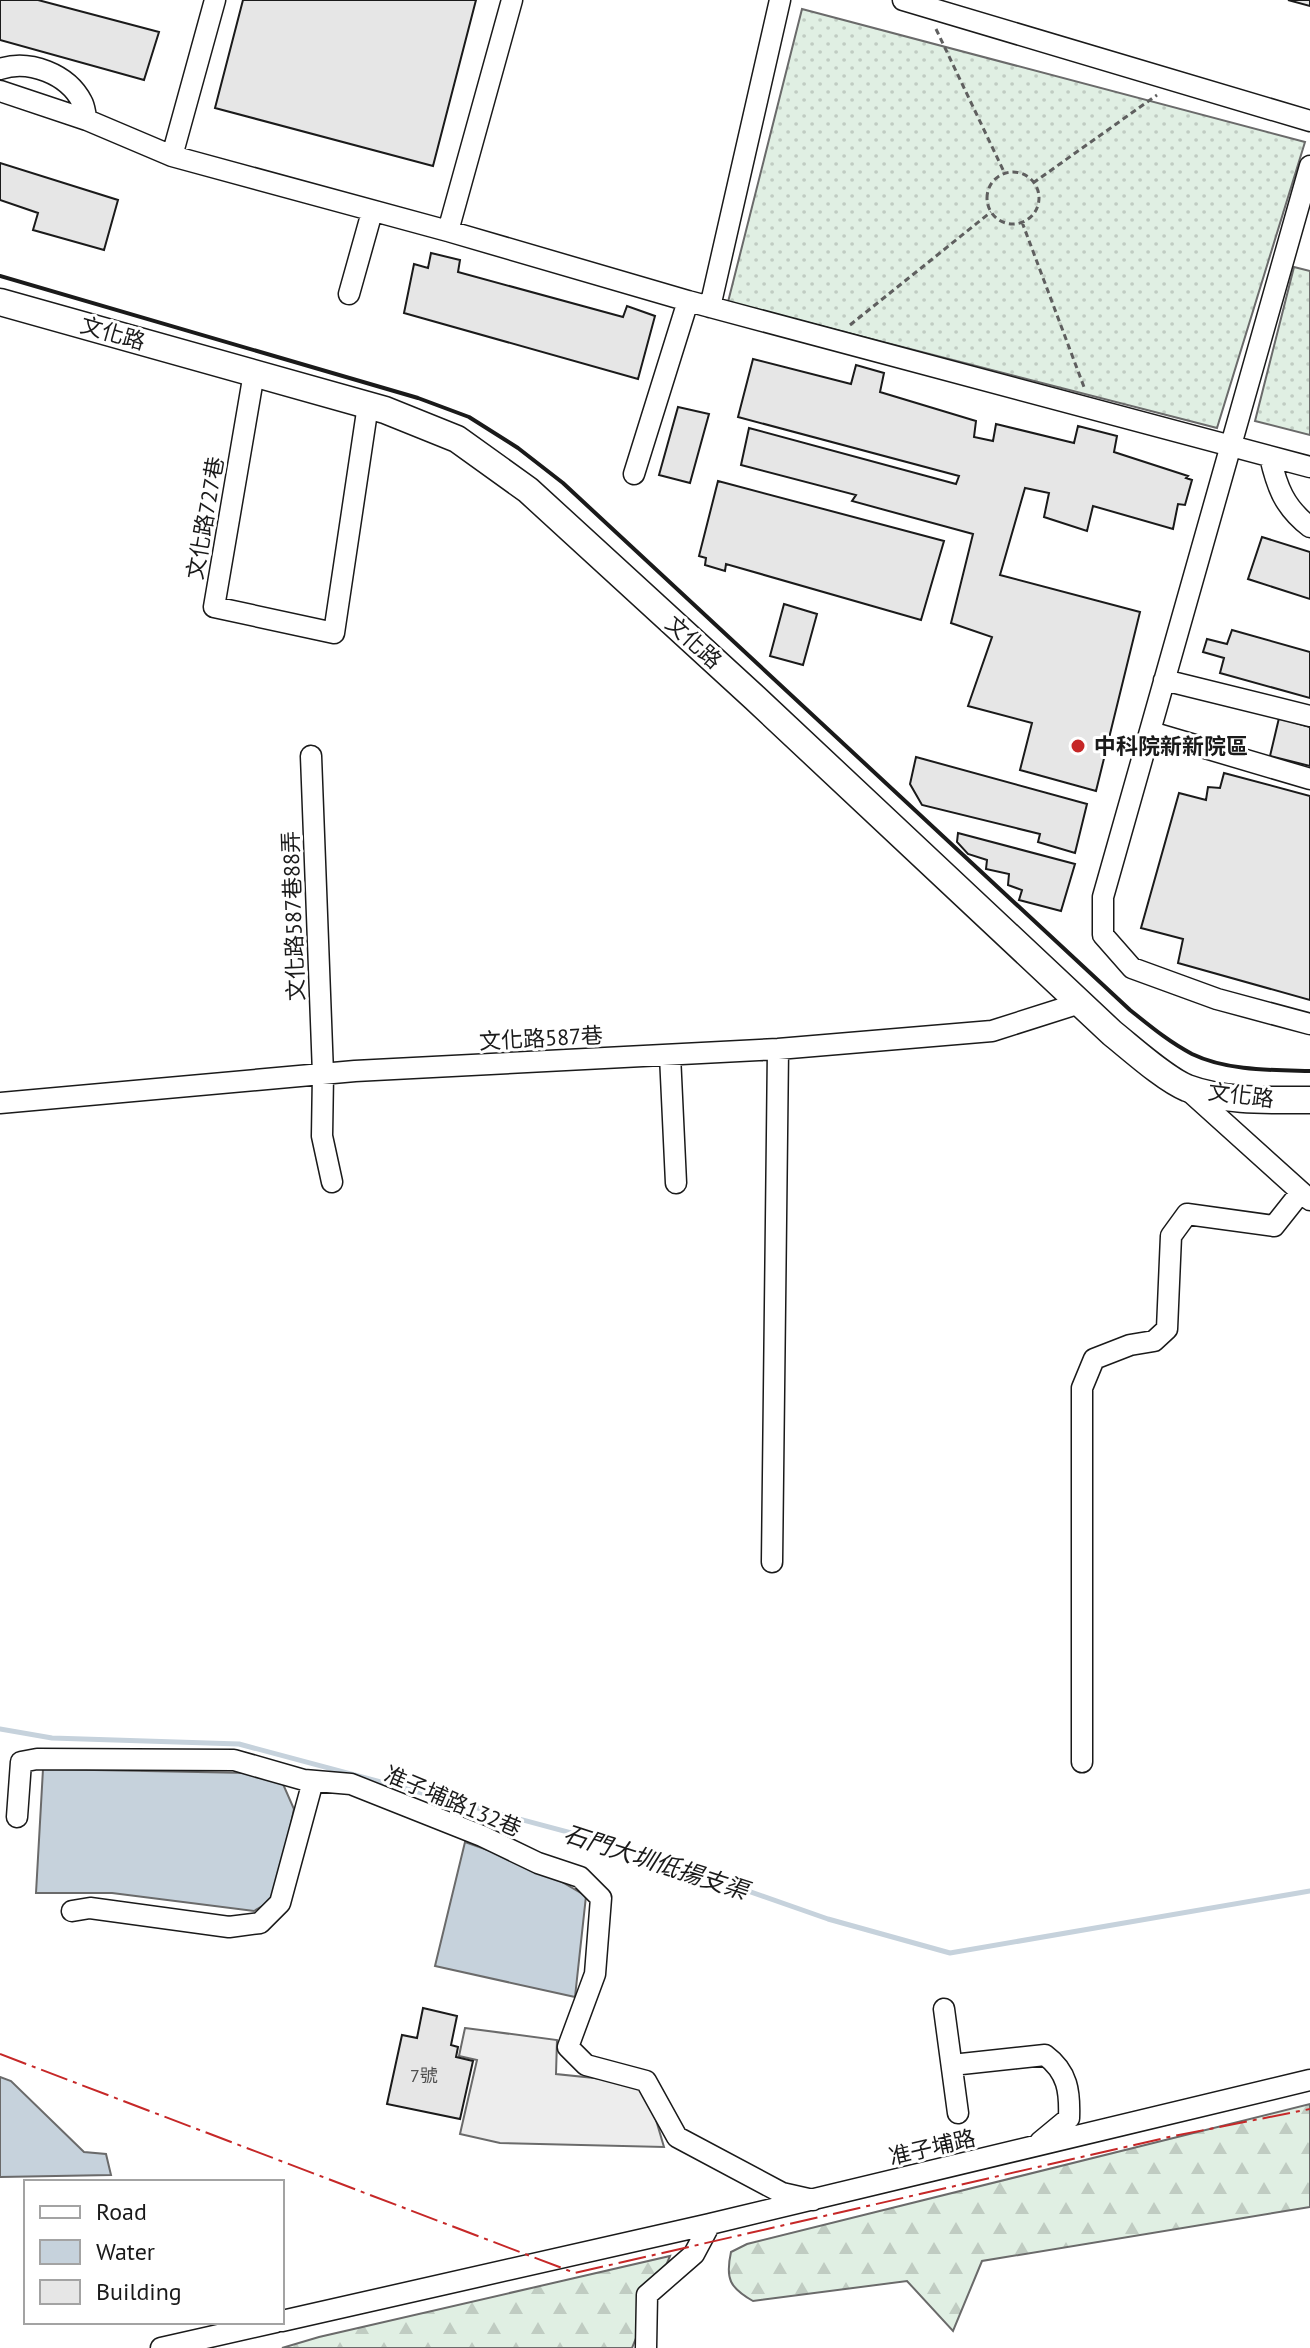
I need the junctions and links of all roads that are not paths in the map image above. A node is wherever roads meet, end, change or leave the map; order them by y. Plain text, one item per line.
1 (215, 0) edge
2 (512, 0) edge
3 (780, 0) edge
4 (903, 0) edge
5 (0, 69) edge
6 (0, 91) edge
7 (87, 120) junction
8 (1310, 121) edge
9 (172, 156) junction
10 (1310, 166) edge
11 (372, 212) junction
12 (448, 231) junction
13 (349, 294) dead end
14 (688, 301) junction
15 (0, 302) edge
16 (710, 307) junction
17 (254, 373) junction
18 (368, 405) junction
19 (1229, 447) junction
20 (1270, 457) junction
21 (1310, 467) edge
22 (634, 474) dead end
23 (1310, 527) edge
24 (1164, 680) junction
25 (1310, 716) edge
26 (1151, 732) junction
27 (311, 756) dead end
28 (1310, 779) edge
29 (1080, 1003) junction
30 (1310, 1024) edge
31 (778, 1049) junction
32 (670, 1055) junction
33 (323, 1074) junction
34 (1186, 1087) junction
35 (1310, 1100) edge
36 (0, 1103) edge
37 (332, 1182) dead end
38 (676, 1183) dead end
39 (1306, 1196) edge
40 (772, 1562) dead end
41 (1082, 1762) dead end
42 (313, 1781) junction
43 (17, 1817) dead end
44 (72, 1911) dead end
45 (944, 2009) dead end
46 (952, 2065) junction
47 (1310, 2080) edge
48 (958, 2113) dead end
49 (1034, 2147) junction
50 (813, 2200) junction
51 (710, 2224) junction
52 (284, 2321) edge
53 (267, 2324) edge
54 (161, 2348) edge
55 (646, 2348) edge

1 - 9 lane
2 - 12 lane
3 - 16 lane
4 - 8 lane
5 - 7 lane
6 - 7 lane
7 - 9 lane
9 - 11 lane
10 - 19 lane
11 - 12 lane
11 - 13 lane
12 - 14 lane
14 - 16 lane
14 - 22 lane
15 - 17 main road, 文化路
16 - 19 lane
17 - 18 main road, 文化路
17 - 18 lane, 文化路727巷
18 - 29 main road, 文化路
19 - 20 lane
19 - 24 lane
20 - 21 lane
20 - 23 lane
24 - 25 lane
24 - 26 lane
26 - 28 lane
26 - 30 lane
27 - 33 lane, 文化路587巷88弄
29 - 31 lane, 文化路587巷
29 - 34 main road, 文化路
31 - 32 lane, 文化路587巷
31 - 40 lane
32 - 33 lane, 文化路587巷
32 - 38 lane
33 - 36 lane, 文化路587巷
33 - 37 lane, 文化路587巷88弄
34 - 35 main road, 文化路
34 - 39 lane
39 - 41 lane
42 - 43 lane, 准子埔路132巷
42 - 44 lane
42 - 50 lane, 准子埔路132巷
45 - 46 lane
46 - 48 lane
46 - 49 lane
47 - 49 lane, 准子埔路
49 - 50 lane, 准子埔路
50 - 51 lane, 准子埔路
51 - 52 lane, 准子埔路
51 - 55 lane
53 - 54 lane

